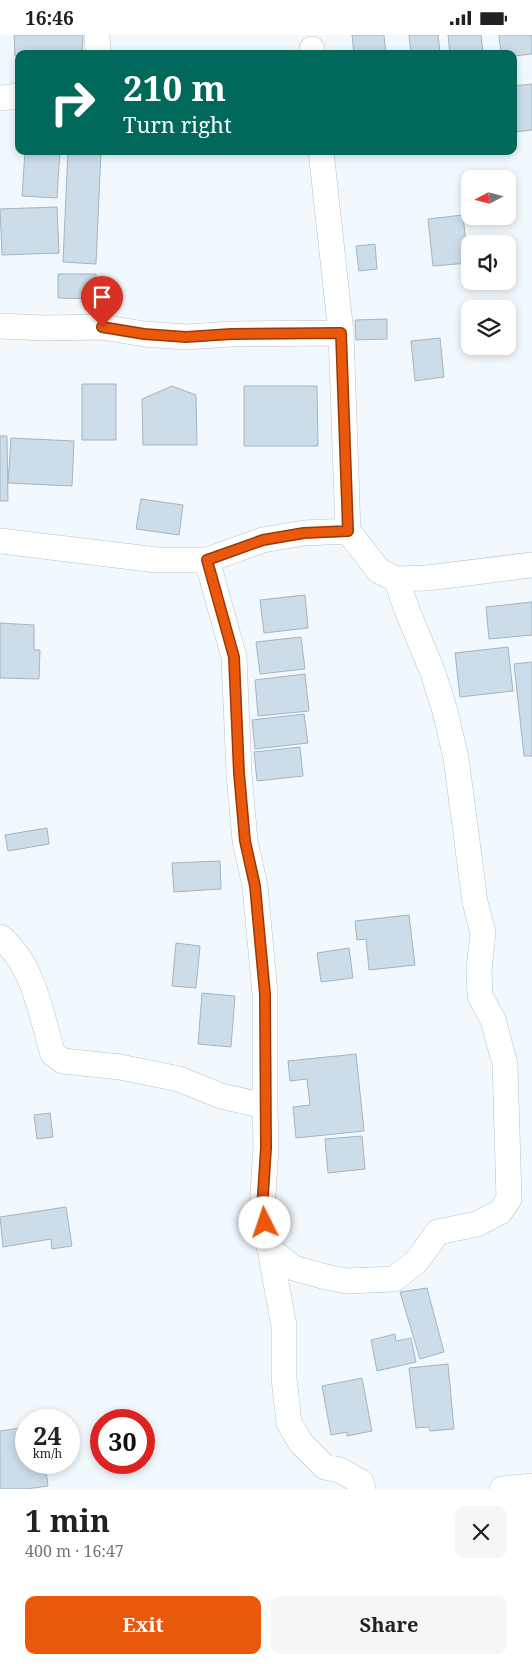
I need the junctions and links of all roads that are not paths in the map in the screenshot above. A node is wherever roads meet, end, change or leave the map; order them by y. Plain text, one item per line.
1 (97, 35) edge
2 (98, 50) edge
3 (15, 96) edge
4 (0, 97) edge
5 (321, 155) edge
6 (0, 326) edge
7 (341, 333) junction
8 (348, 531) junction
9 (0, 541) edge
10 (207, 560) junction
11 (532, 565) edge
12 (396, 579) junction
13 (0, 937) edge
14 (265, 1106) junction
15 (270, 1250) junction
16 (532, 1486) edge
17 (363, 1489) edge
18 (502, 1489) edge

1 - 2 street
3 - 4 street
5 - 7 street
6 - 7 street
7 - 8 street
8 - 10 street
8 - 12 street
9 - 10 street
10 - 14 street
11 - 12 street
12 - 15 street
13 - 14 street
14 - 15 street
15 - 17 street
16 - 18 street

